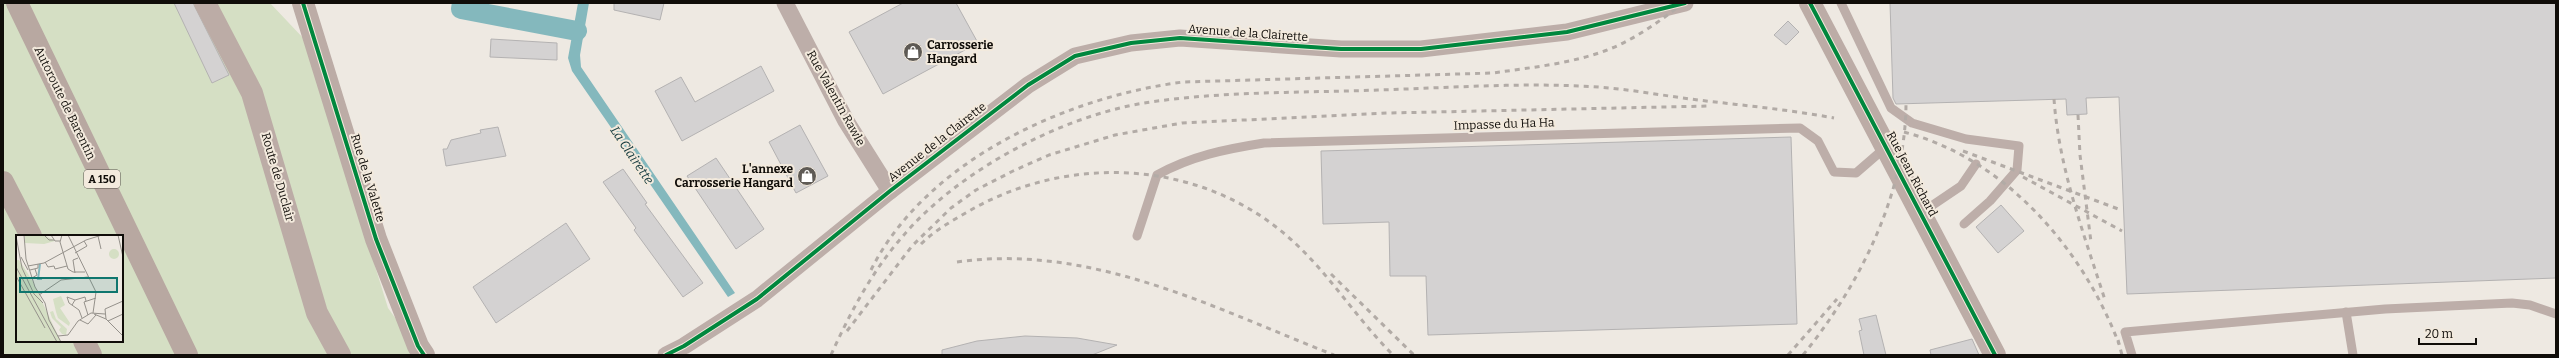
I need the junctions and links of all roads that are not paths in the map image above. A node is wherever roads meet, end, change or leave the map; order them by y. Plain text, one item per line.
1 (17, 3) edge
2 (205, 3) edge
3 (302, 3) edge
4 (785, 3) edge
5 (1682, 3) edge
6 (1810, 3) edge
7 (1841, 3) edge
8 (1887, 146) junction
9 (1976, 164) dead end
10 (3, 182) edge
11 (890, 191) junction
12 (1921, 213) junction
13 (1964, 224) dead end
14 (30, 235) edge
15 (1137, 236) dead end
16 (2346, 312) junction
17 (2556, 314) edge
18 (84, 342) edge
19 (91, 355) edge
20 (187, 355) edge
21 (340, 355) edge
22 (424, 355) edge
23 (666, 355) edge
24 (1994, 355) edge
25 (2132, 355) edge
26 (2353, 355) edge

1 - 20 highway, Autoroute de Barentin / A 150
2 - 21 street, Route de Duclair
3 - 22 street, Rue de la Valette
4 - 11 street, Rue Valentin Rawle
5 - 11 street, Avenue de la Clairette
6 - 8 street, Rue Jean Richard
7 - 13 lane
8 - 12 street, Rue Jean Richard
8 - 15 lane, Impasse du Ha Ha
9 - 12 lane
10 - 14 highway
11 - 23 street, Avenue de la Clairette
12 - 24 street, Rue Jean Richard
16 - 17 lane
16 - 25 lane
16 - 26 lane
18 - 19 highway

